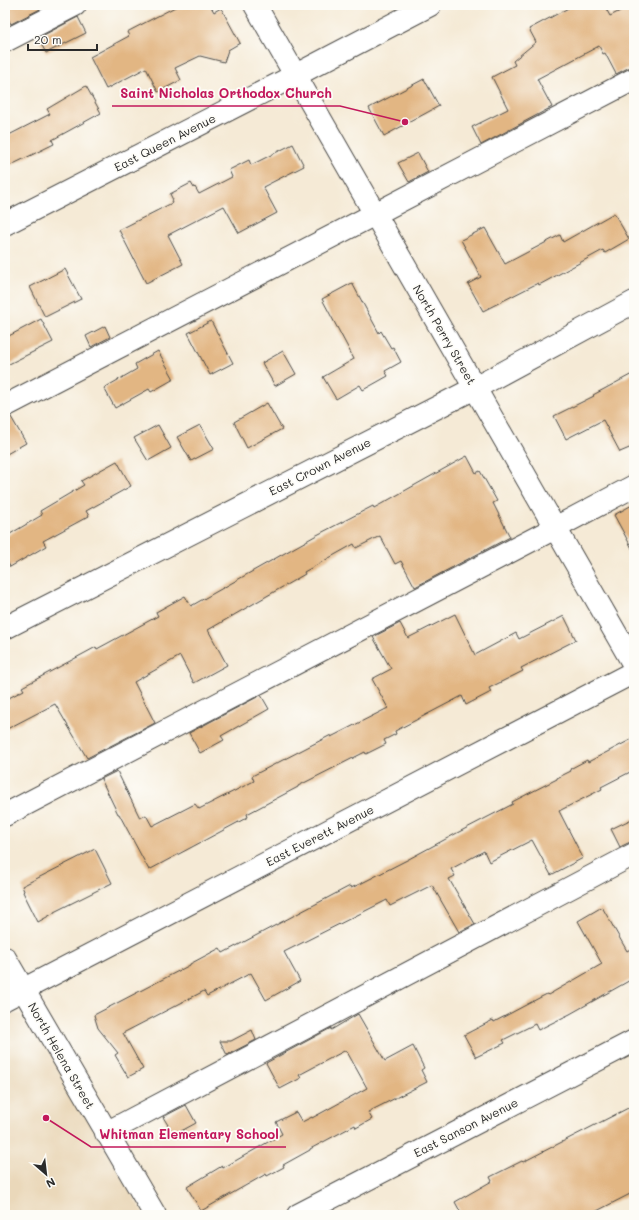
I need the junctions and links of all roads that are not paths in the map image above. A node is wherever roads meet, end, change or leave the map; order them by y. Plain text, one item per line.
1 (75, 5) edge
2 (255, 5) edge
3 (430, 5) edge
4 (5, 41) edge
5 (296, 75) junction
6 (634, 79) edge
7 (375, 214) junction
8 (5, 224) edge
9 (634, 302) edge
10 (475, 388) junction
11 (5, 406) edge
12 (634, 486) edge
13 (555, 528) junction
14 (5, 628) edge
15 (634, 664) edge
16 (634, 672) edge
17 (5, 815) edge
18 (634, 854) edge
19 (5, 958) edge
20 (14, 994) edge
21 (634, 1041) edge
22 (106, 1133) junction
23 (155, 1215) edge
24 (298, 1215) edge

1 - 4 street
2 - 5 street, North Perry Street
3 - 5 street, East Queen Avenue
5 - 7 street, North Perry Street
5 - 8 street, East Queen Avenue
6 - 7 street
7 - 10 street, North Perry Street
7 - 11 street
9 - 10 street, East Crown Avenue
10 - 13 street, North Perry Street
10 - 14 street, East Crown Avenue
12 - 13 street
13 - 15 street, North Perry Street
13 - 17 street
16 - 20 street, East Everett Avenue
18 - 22 street
19 - 20 street, North Helena Street
20 - 22 street, North Helena Street
21 - 24 street, East Sanson Avenue
22 - 23 street, North Helena Street

